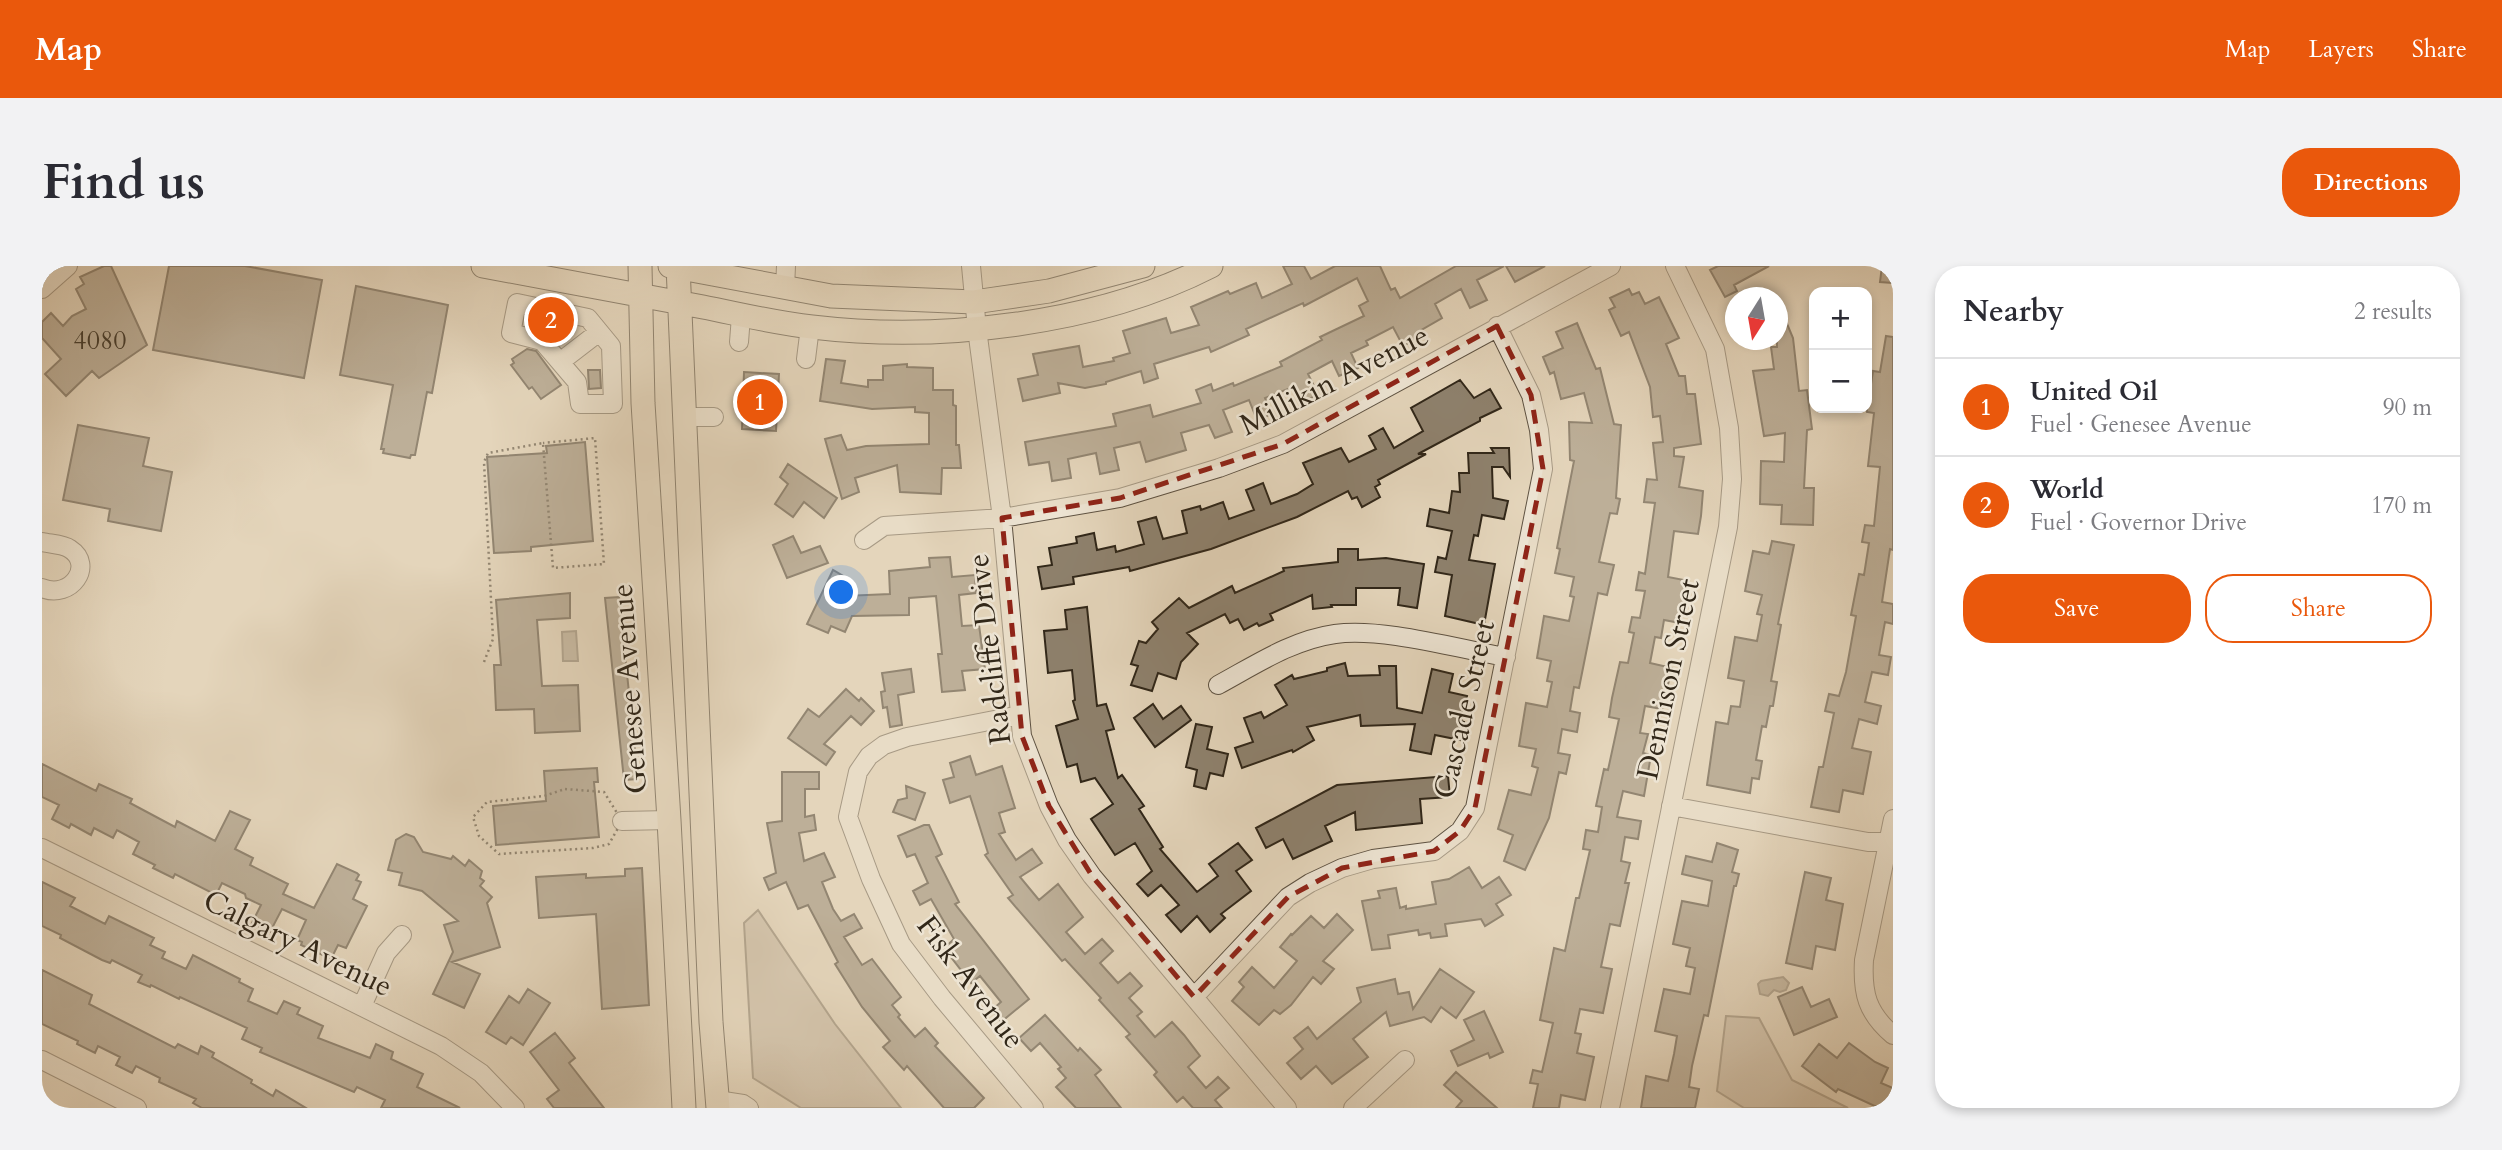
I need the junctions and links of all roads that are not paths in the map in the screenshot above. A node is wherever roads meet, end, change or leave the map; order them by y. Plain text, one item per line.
1 (68, 266) edge
2 (483, 266) edge
3 (640, 266) edge
4 (675, 266) edge
5 (971, 266) edge
6 (1143, 266) edge
7 (1211, 266) edge
8 (1611, 266) edge
9 (1675, 266) edge
10 (728, 272) edge
11 (522, 273) junction
12 (785, 277) edge
13 (593, 286) junction
14 (42, 289) edge
15 (641, 295) junction
16 (974, 302) junction
17 (517, 303) junction
18 (679, 303) junction
19 (741, 316) junction
20 (593, 325) junction
21 (1497, 326) junction
22 (810, 327) junction
23 (977, 329) junction
24 (739, 342) dead end
25 (611, 346) junction
26 (640, 348) junction
27 (806, 359) dead end
28 (560, 362) junction
29 (643, 403) junction
30 (613, 404) junction
31 (685, 417) junction
32 (714, 417) dead end
33 (1002, 519) junction
34 (864, 540) dead end
35 (42, 542) edge
36 (42, 588) edge
37 (1506, 657) junction
38 (1218, 685) dead end
39 (1020, 715) junction
40 (1671, 806) junction
41 (1893, 819) edge
42 (669, 820) junction
43 (622, 821) dead end
44 (1891, 841) edge
45 (42, 848) edge
46 (402, 935) dead end
47 (1194, 997) junction
48 (362, 1006) junction
49 (1893, 1035) edge
50 (42, 1060) edge
51 (1405, 1060) dead end
52 (718, 1104) edge
53 (137, 1108) edge
54 (515, 1108) edge
55 (684, 1108) edge
56 (749, 1108) edge
57 (1034, 1108) edge
58 (1287, 1108) edge
59 (1353, 1108) edge
60 (1610, 1108) edge

1 - 14 street
2 - 11 main road
3 - 15 main road, Genesee Avenue
4 - 10 main road
4 - 18 main road
5 - 16 street, Radcliffe Drive
6 - 16 main road
7 - 23 main road
8 - 21 street, Millikin Avenue
9 - 40 street, Dennison Street
10 - 12 main road
11 - 13 main road
11 - 17 street
12 - 16 main road
13 - 15 main road
13 - 20 street
15 - 18 main road
15 - 26 main road, Genesee Avenue
16 - 23 street, Radcliffe Drive
17 - 20 street
17 - 28 street
18 - 19 main road
18 - 31 main road
19 - 22 main road
19 - 24 street
20 - 25 street
20 - 28 street
21 - 33 street, Millikin Avenue
21 - 37 street, Cascade Street
22 - 23 main road
22 - 27 street
23 - 33 street, Radcliffe Drive
25 - 26 street
25 - 30 street
26 - 29 main road, Genesee Avenue
28 - 30 street
29 - 30 street
29 - 42 main road, Genesee Avenue
31 - 32 street
31 - 52 main road
33 - 34 street, Millikin Avenue
33 - 39 street, Radcliffe Drive
35 - 36 street
37 - 38 street
37 - 47 street, Cascade Street
39 - 47 street, Radcliffe Drive
39 - 57 street, Fisk Avenue
40 - 44 street
40 - 60 street, Dennison Street
41 - 44 street
42 - 43 street
42 - 55 main road, Genesee Avenue
44 - 49 street
45 - 48 street, Calgary Avenue
46 - 48 street
47 - 58 street, Radcliffe Drive
48 - 54 street, Calgary Avenue
50 - 53 street
51 - 59 street
52 - 56 street

